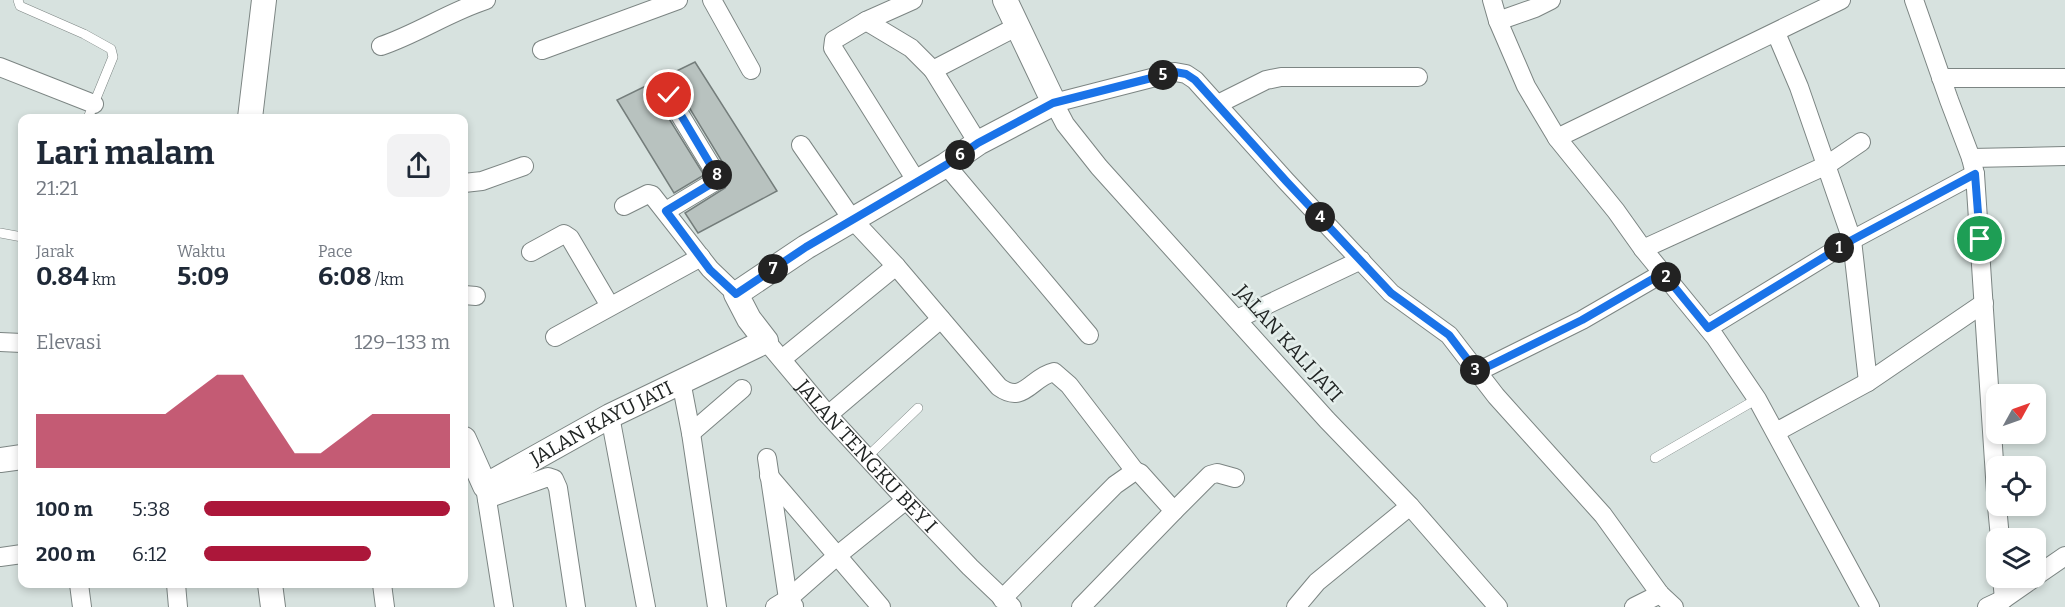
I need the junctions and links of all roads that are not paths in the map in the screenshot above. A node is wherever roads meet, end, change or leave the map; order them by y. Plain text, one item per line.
1 (18, 0) edge
2 (264, 0) edge
3 (486, 0) edge
4 (678, 0) edge
5 (712, 0) edge
6 (913, 0) edge
7 (1005, 0) edge
8 (1492, 0) edge
9 (1551, 0) edge
10 (1841, 0) edge
11 (1914, 0) edge
12 (866, 21) junction
13 (1498, 21) junction
14 (1018, 27) junction
15 (1776, 33) junction
16 (381, 46) dead end
17 (542, 50) dead end
18 (0, 67) edge
19 (751, 70) dead end
20 (933, 70) junction
21 (1418, 77) dead end
22 (1941, 78) junction
23 (2065, 78) edge
24 (669, 95) dead end
25 (1053, 103) junction
26 (1218, 104) junction
27 (91, 111) edge
28 (250, 114) edge
29 (1557, 138) junction
30 (1862, 142) dead end
31 (978, 143) junction
32 (801, 145) dead end
33 (2065, 156) edge
34 (946, 165) junction
35 (1827, 165) junction
36 (525, 166) dead end
37 (1973, 166) junction
38 (917, 182) junction
39 (468, 183) edge
40 (624, 206) dead end
41 (666, 211) junction
42 (852, 219) junction
43 (0, 233) edge
44 (18, 236) edge
45 (1852, 240) junction
46 (1643, 249) junction
47 (531, 252) dead end
48 (701, 257) junction
49 (1361, 260) junction
50 (896, 266) junction
51 (1663, 273) junction
52 (736, 294) junction
53 (1984, 303) junction
54 (610, 306) junction
55 (941, 319) junction
56 (1237, 319) junction
57 (1708, 328) junction
58 (1089, 335) dead end
59 (555, 337) dead end
60 (766, 341) junction
61 (0, 342) edge
62 (18, 343) edge
63 (782, 359) junction
64 (1477, 372) junction
65 (681, 381) junction
66 (1868, 382) junction
67 (742, 389) dead end
68 (1757, 399) junction
69 (918, 408) dead end
70 (828, 415) junction
71 (610, 416) junction
72 (1776, 432) junction
73 (691, 433) junction
74 (468, 449) edge
75 (1993, 456) edge
76 (867, 457) junction
77 (18, 458) edge
78 (1655, 458) dead end
79 (0, 460) edge
80 (1135, 471) junction
81 (1235, 478) dead end
82 (486, 492) junction
83 (906, 500) junction
84 (1410, 506) junction
85 (1174, 511) junction
86 (18, 554) edge
87 (838, 555) junction
88 (0, 556) edge
89 (2065, 556) edge
90 (2046, 569) edge
91 (80, 588) edge
92 (176, 588) edge
93 (271, 588) edge
94 (383, 588) edge
95 (2004, 588) edge
96 (2023, 588) edge
97 (1660, 594) junction
98 (2006, 603) edge
99 (786, 604) edge
100 (1008, 605) edge
101 (82, 607) edge
102 (178, 607) edge
103 (273, 607) edge
104 (386, 607) edge
105 (504, 607) edge
106 (576, 607) edge
107 (646, 607) edge
108 (717, 607) edge
109 (882, 607) edge
110 (1081, 607) edge
111 (1296, 607) edge
112 (1498, 607) edge
113 (1634, 607) edge
114 (1674, 607) edge
115 (1870, 607) edge
116 (1986, 607) edge

1 - 27 lane
2 - 28 street
3 - 16 street
4 - 17 street
5 - 19 street
6 - 12 street
7 - 14 street
8 - 13 street
9 - 13 street
10 - 15 street
11 - 22 street
12 - 20 street
12 - 38 street
13 - 29 street
14 - 20 street
14 - 25 street
15 - 29 street
15 - 35 street
18 - 27 street
20 - 31 street
21 - 26 street
22 - 23 street
22 - 37 street
24 - 41 street
25 - 26 street
25 - 31 street
25 - 56 street, JALAN KALI JATI
26 - 49 street
29 - 46 street
30 - 35 street
31 - 34 street
32 - 42 street
33 - 37 street
34 - 38 street
34 - 58 street
35 - 45 street
35 - 46 street
36 - 39 street
37 - 45 street
37 - 53 street
38 - 42 street
40 - 41 street, JALAN TENGKU BEY I
41 - 48 street, JALAN TENGKU BEY I
42 - 50 street
42 - 52 street
43 - 44 lane
45 - 57 street
45 - 66 street
46 - 51 street
47 - 54 street
48 - 52 street, JALAN TENGKU BEY I
48 - 54 street
49 - 56 street
49 - 64 street
50 - 55 street
50 - 63 street
51 - 57 street
51 - 64 street
52 - 60 street, JALAN TENGKU BEY I
53 - 66 street
53 - 75 street
54 - 59 street
55 - 70 street
55 - 80 street
56 - 84 street, JALAN KALI JATI
57 - 68 street
60 - 63 street, JALAN TENGKU BEY I
60 - 65 street, JALAN KAYU JATI
61 - 62 street
63 - 70 street, JALAN TENGKU BEY I
64 - 97 street
65 - 71 street, JALAN KAYU JATI
65 - 73 street
66 - 72 street
67 - 73 street
68 - 72 street
68 - 78 lane
69 - 76 lane
70 - 76 street, JALAN TENGKU BEY I
71 - 82 street, JALAN KAYU JATI
71 - 107 street
72 - 115 street
73 - 108 street
74 - 82 street
76 - 83 street, JALAN TENGKU BEY I
77 - 79 street
80 - 85 street
80 - 100 street
81 - 85 street
82 - 105 street
82 - 106 street
83 - 87 street
83 - 100 street, JALAN TENGKU BEY I
84 - 111 street
84 - 112 street, JALAN KALI JATI
85 - 110 street
86 - 88 street
87 - 99 street
87 - 99 street
87 - 109 street
89 - 90 street
91 - 101 street
92 - 102 street
93 - 103 street
94 - 104 street
95 - 98 street
96 - 98 street
97 - 113 street
97 - 114 street
98 - 116 street

